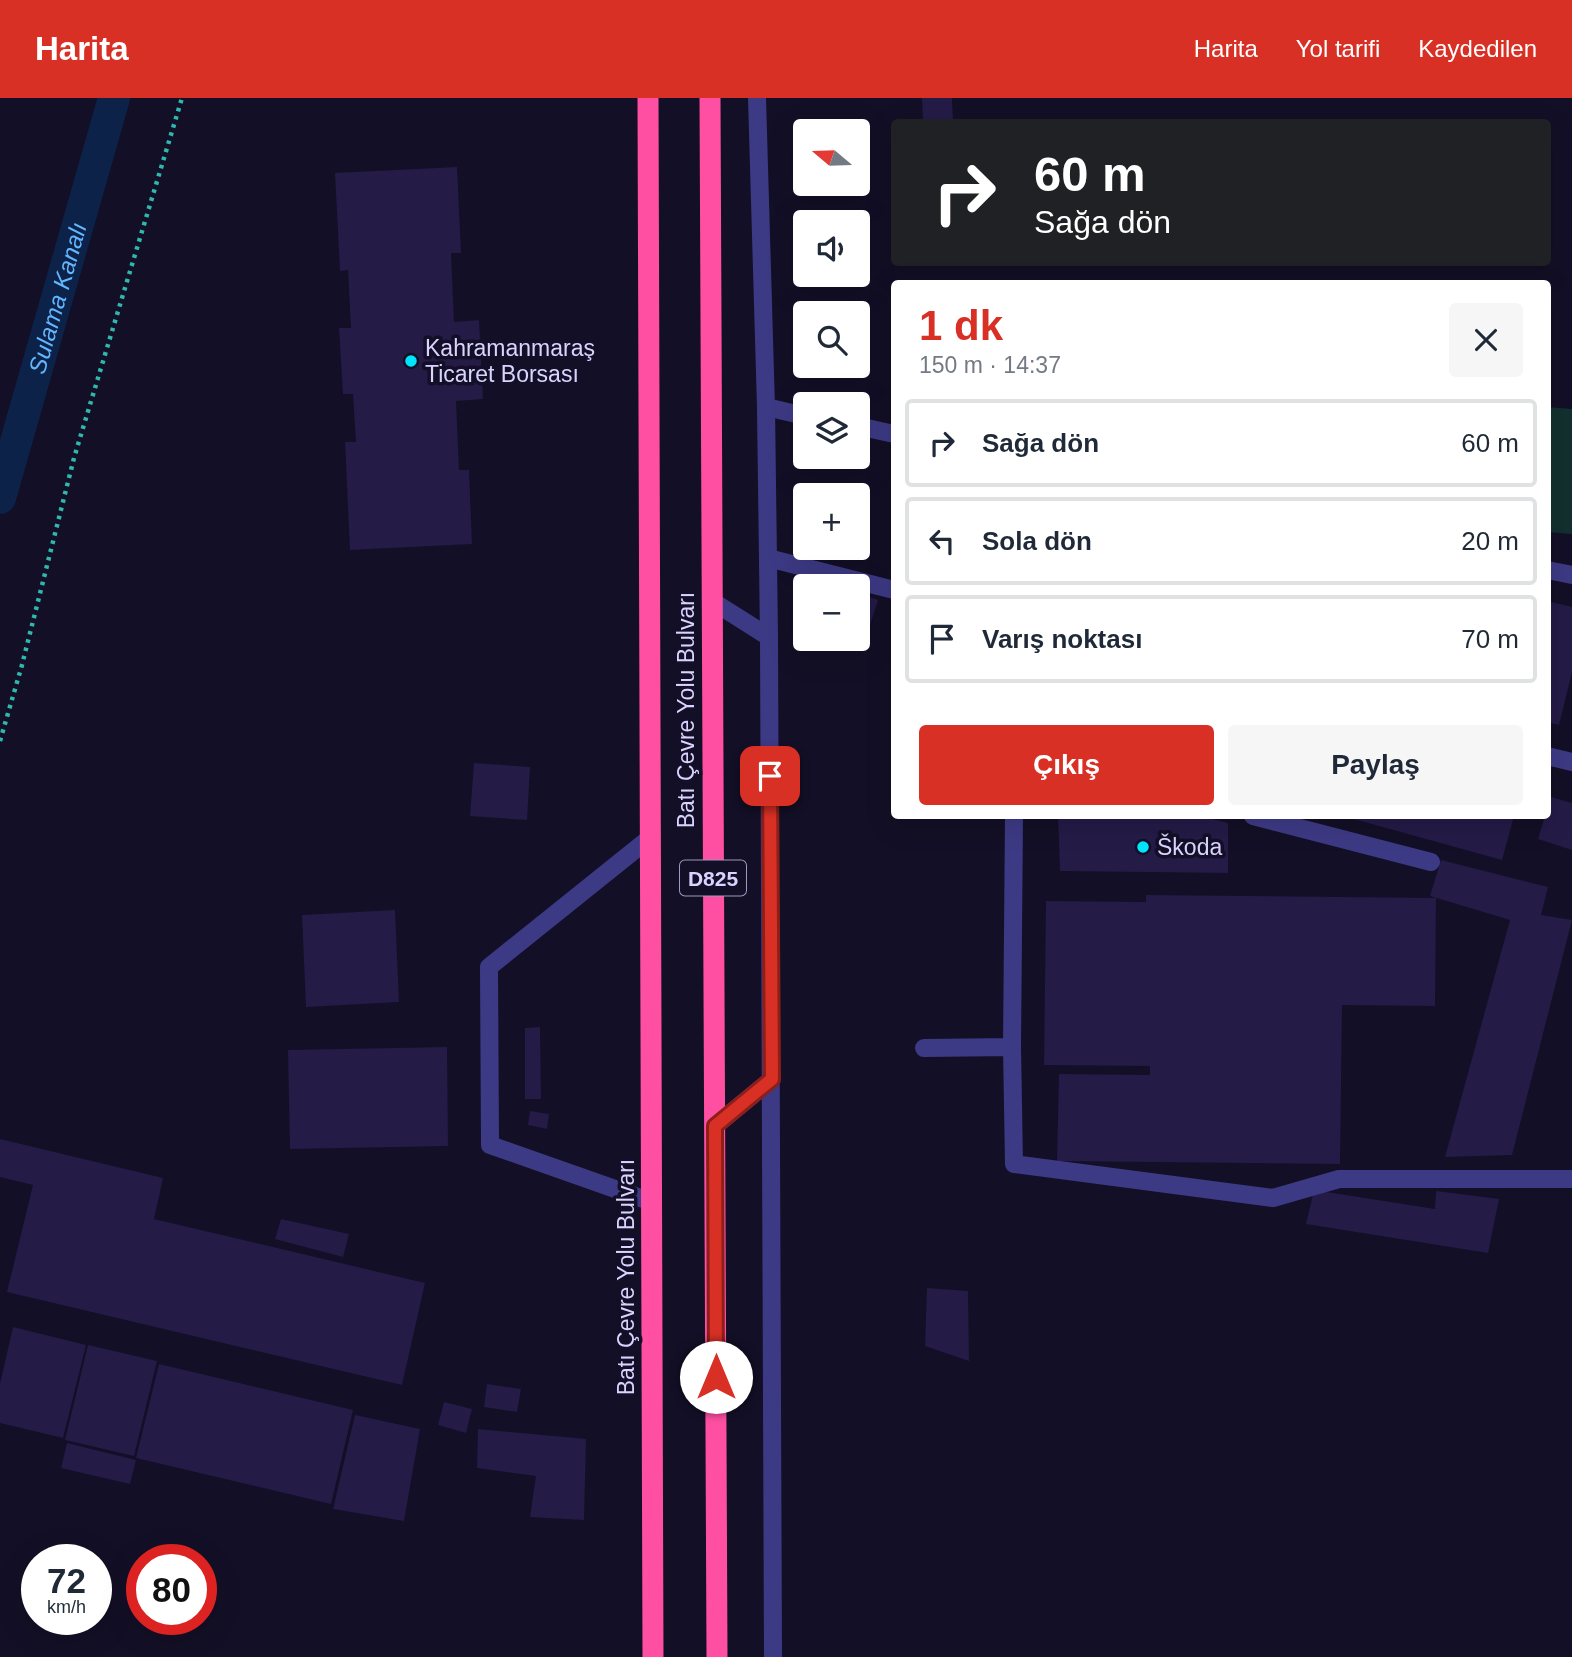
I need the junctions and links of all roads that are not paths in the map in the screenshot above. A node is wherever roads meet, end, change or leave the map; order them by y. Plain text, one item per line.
1 (648, 98) edge
2 (710, 98) edge
3 (758, 98) edge
4 (766, 407) junction
5 (793, 413) edge
6 (870, 429) edge
7 (891, 433) edge
8 (768, 558) junction
9 (1551, 571) edge
10 (1572, 575) edge
11 (891, 589) edge
12 (712, 601) junction
13 (769, 637) junction
14 (1551, 757) edge
15 (1572, 762) edge
16 (1014, 819) edge
17 (1265, 819) edge
18 (651, 837) junction
19 (1431, 862) dead end
20 (1012, 1046) junction
21 (924, 1048) dead end
22 (772, 1079) junction
23 (715, 1126) junction
24 (1572, 1179) edge
25 (652, 1202) junction
26 (653, 1657) edge
27 (717, 1657) edge
28 (774, 1657) edge

1 - 18 highway, Batı Çevre Yolu Bulvarı / D825
2 - 12 highway, Batı Çevre Yolu Bulvarı / D825
3 - 4 street
4 - 5 street
4 - 8 street
6 - 7 street
8 - 11 street
8 - 13 street
9 - 10 street
12 - 13 street
12 - 23 highway, Batı Çevre Yolu Bulvarı / D825
13 - 22 street
14 - 15 street
16 - 20 street
17 - 19 street
18 - 25 highway, Batı Çevre Yolu Bulvarı / D825
18 - 25 street
20 - 21 street
20 - 24 street
22 - 23 street
22 - 28 street
23 - 27 highway, Batı Çevre Yolu Bulvarı / D825
25 - 26 highway, Batı Çevre Yolu Bulvarı / D825

